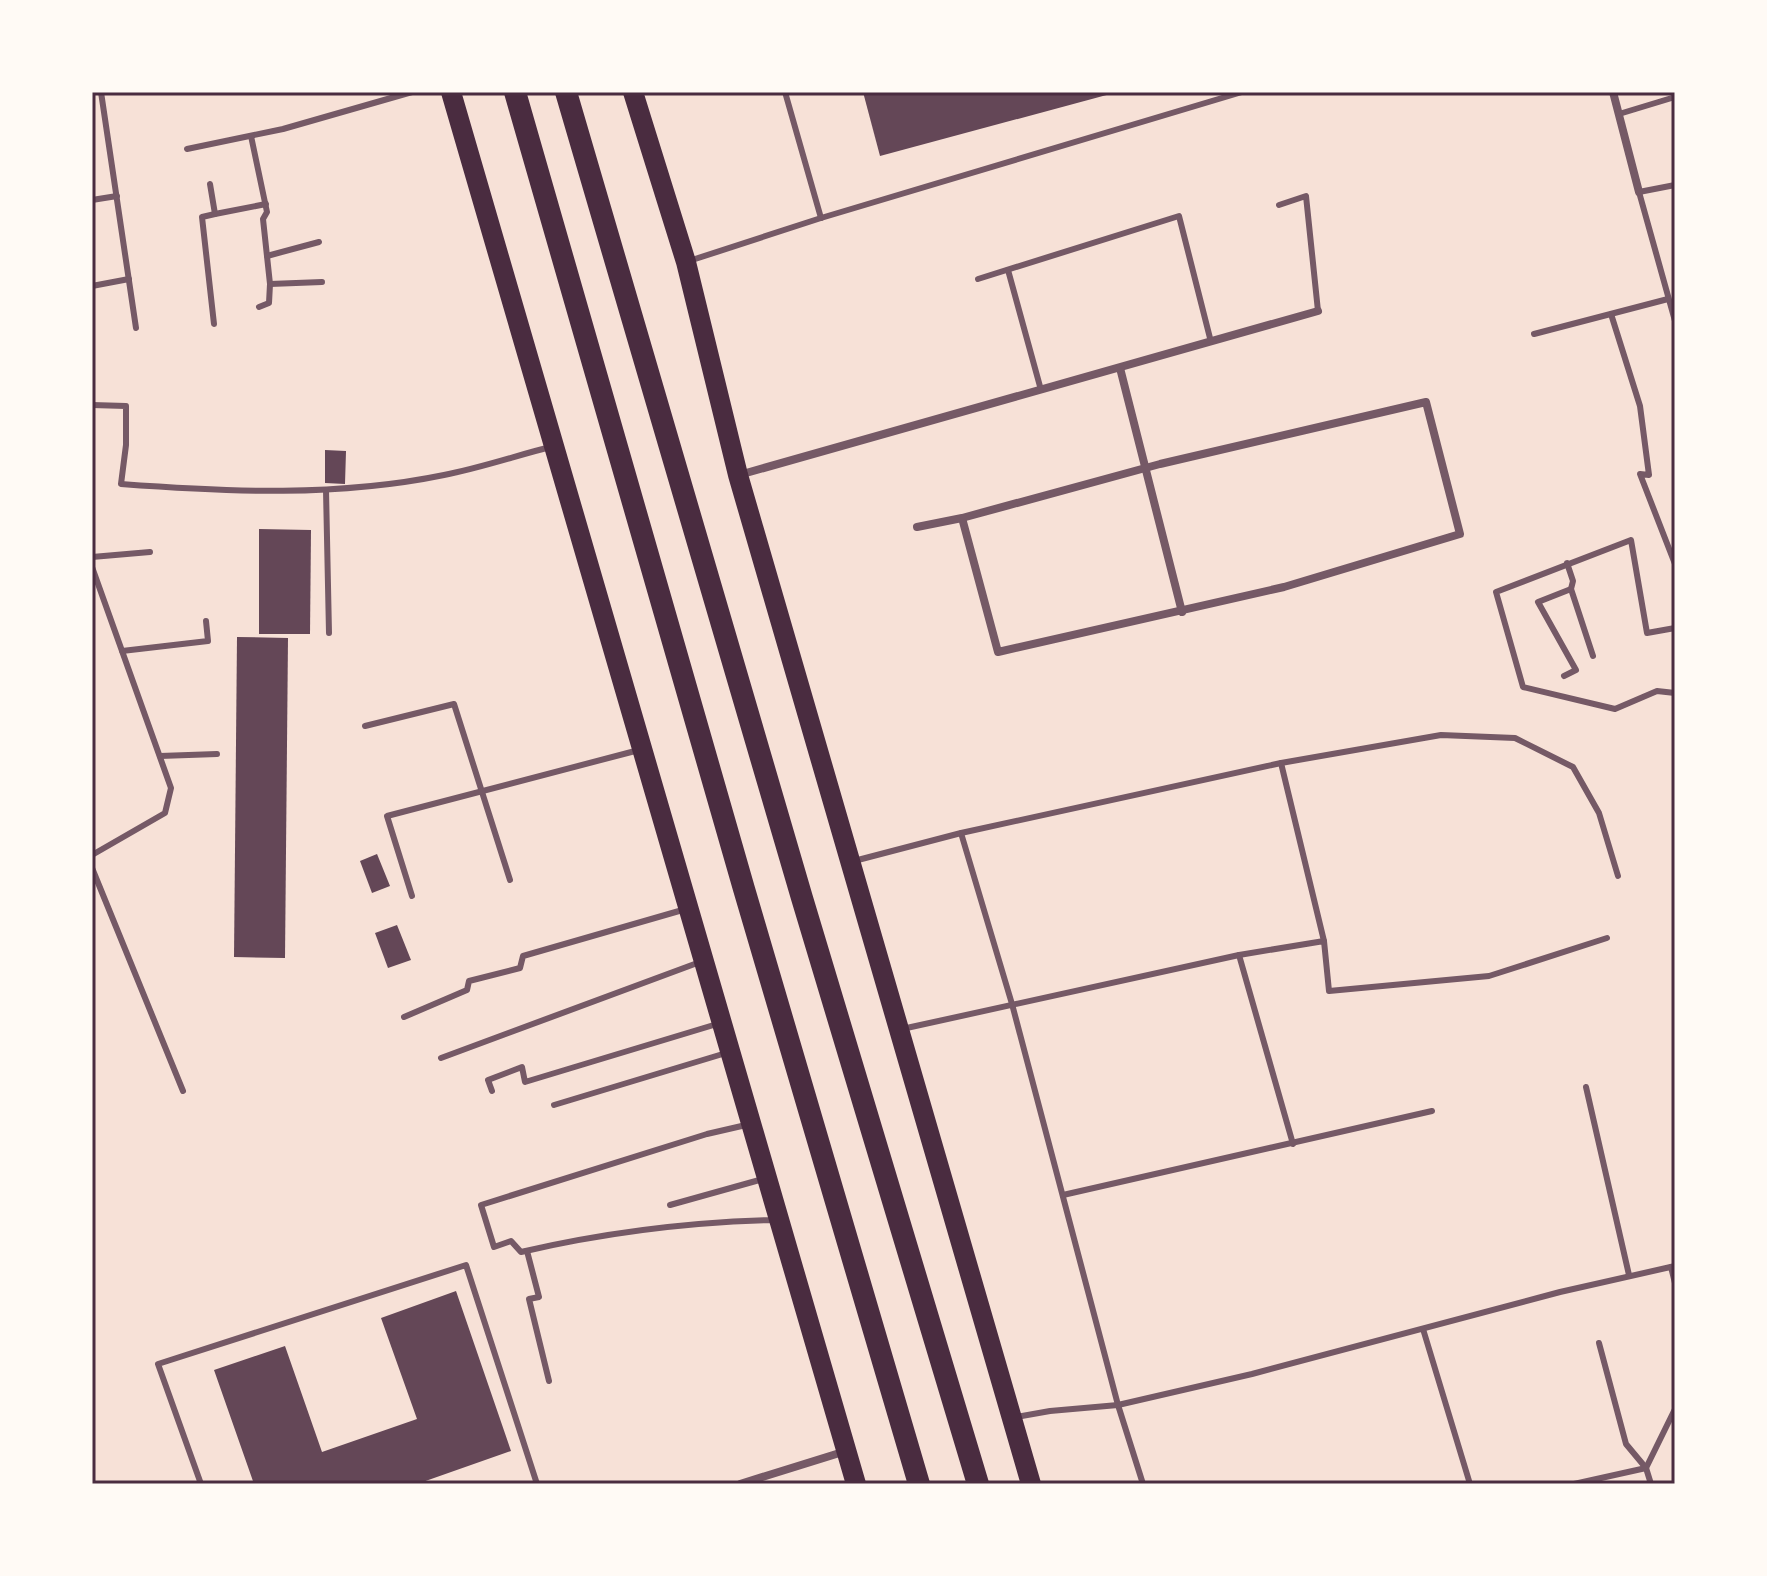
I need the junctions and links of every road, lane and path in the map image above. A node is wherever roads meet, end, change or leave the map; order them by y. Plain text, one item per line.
1 (101, 92) edge
2 (412, 92) edge
3 (451, 92) edge
4 (515, 92) edge
5 (566, 92) edge
6 (633, 92) edge
7 (785, 92) edge
8 (1242, 92) edge
9 (1613, 92) edge
10 (1675, 97) edge
11 (1619, 114) junction
12 (251, 136) junction
13 (187, 149) dead end
14 (210, 184) dead end
15 (1675, 185) edge
16 (1639, 192) junction
17 (117, 196) junction
18 (92, 200) edge
19 (266, 204) junction
20 (1279, 205) dead end
21 (215, 214) junction
22 (821, 218) junction
23 (319, 242) dead end
24 (267, 256) junction
25 (686, 262) junction
26 (1008, 270) junction
27 (129, 279) junction
28 (978, 279) dead end
29 (322, 282) dead end
30 (270, 284) junction
31 (92, 286) edge
32 (1668, 299) junction
33 (259, 307) dead end
34 (1318, 311) joint
35 (1611, 314) junction
36 (1675, 321) edge
37 (214, 324) dead end
38 (136, 328) dead end
39 (1534, 334) dead end
40 (1211, 342) junction
41 (1120, 368) junction
42 (1041, 390) junction
43 (92, 405) edge
44 (554, 446) junction
45 (1145, 467) junction
46 (738, 475) junction
47 (326, 490) junction
48 (962, 518) junction
49 (917, 527) dead end
50 (150, 552) dead end
51 (92, 557) edge
52 (1567, 563) junction
53 (1675, 564) edge
54 (92, 567) edge
55 (1571, 589) junction
56 (1182, 612) junction
57 (206, 621) dead end
58 (1675, 628) edge
59 (329, 633) dead end
60 (122, 651) junction
61 (1593, 656) dead end
62 (1564, 676) dead end
63 (1675, 693) edge
64 (365, 726) dead end
65 (642, 749) junction
66 (217, 754) dead end
67 (160, 756) junction
68 (1281, 763) junction
69 (482, 791) junction
70 (961, 833) junction
71 (92, 855) edge
72 (850, 862) junction
73 (92, 868) edge
74 (1618, 876) dead end
75 (510, 880) dead end
76 (412, 896) dead end
77 (688, 909) junction
78 (1607, 938) dead end
79 (1324, 941) junction
80 (1239, 955) junction
81 (704, 961) junction
82 (1012, 1004) junction
83 (404, 1017) dead end
84 (721, 1023) junction
85 (898, 1030) junction
86 (729, 1052) junction
87 (441, 1058) dead end
88 (1586, 1087) dead end
89 (183, 1091) dead end
90 (492, 1091) dead end
91 (554, 1105) dead end
92 (1432, 1111) dead end
93 (751, 1124) junction
94 (1293, 1144) junction
95 (766, 1178) junction
96 (1063, 1195) junction
97 (670, 1205) dead end
98 (778, 1220) junction
99 (527, 1251) junction
100 (1673, 1266) edge
101 (1629, 1275) junction
102 (1675, 1283) edge
103 (1423, 1329) junction
104 (1599, 1343) dead end
105 (549, 1381) dead end
106 (1118, 1405) junction
107 (1675, 1409) edge
108 (1012, 1418) junction
109 (847, 1451) junction
110 (1646, 1468) junction
111 (201, 1484) edge
112 (537, 1484) edge
113 (740, 1484) edge
114 (856, 1484) edge
115 (919, 1484) edge
116 (978, 1484) edge
117 (1031, 1484) edge
118 (1143, 1484) edge
119 (1470, 1484) edge
120 (1574, 1484) edge
121 (1651, 1484) edge

1 - 17 lane
2 - 12 lane
3 - 44 main road
4 - 115 highway
5 - 116 highway
6 - 25 main road
7 - 22 lane
8 - 22 lane
9 - 11 street
10 - 11 lane
11 - 16 street
12 - 13 lane
12 - 19 lane
14 - 21 lane
15 - 16 lane
16 - 32 lane
17 - 18 lane
17 - 27 lane
19 - 21 lane
19 - 24 lane
20 - 34 lane
21 - 37 lane
22 - 25 lane
23 - 24 lane
24 - 30 lane
25 - 46 main road
26 - 28 lane
26 - 40 lane
26 - 42 lane
27 - 31 lane
27 - 38 lane
29 - 30 lane
30 - 33 lane
32 - 35 lane
32 - 36 lane
34 - 40 street
35 - 39 lane
35 - 53 lane
40 - 41 street
41 - 42 street
41 - 45 street
42 - 46 street
43 - 47 lane
44 - 47 lane
44 - 65 main road
45 - 48 street
45 - 56 street
45 - 56 street
46 - 72 main road
47 - 59 lane
48 - 49 street
48 - 56 street
50 - 51 lane
52 - 55 lane
52 - 58 lane
52 - 63 lane
54 - 60 lane
55 - 61 lane
55 - 62 lane
57 - 60 lane
60 - 67 lane
64 - 69 lane
65 - 69 lane
65 - 77 main road
66 - 67 lane
67 - 71 lane
68 - 70 lane
68 - 74 lane
68 - 79 lane
69 - 75 lane
69 - 76 lane
70 - 72 lane
70 - 82 lane
72 - 85 main road
73 - 89 lane
77 - 81 main road
77 - 83 lane
78 - 79 lane
79 - 80 lane
80 - 82 lane
80 - 94 lane
81 - 84 main road
81 - 87 lane
82 - 85 lane
82 - 96 lane
84 - 86 main road
84 - 90 lane
85 - 108 main road
86 - 91 lane
86 - 93 main road
88 - 101 lane
92 - 94 lane
93 - 95 main road
93 - 99 lane
94 - 96 lane
95 - 97 lane
95 - 98 main road
96 - 106 lane
98 - 99 lane
98 - 109 main road
99 - 105 lane
100 - 101 lane
100 - 102 lane
101 - 103 lane
103 - 106 lane
103 - 119 lane
104 - 110 lane
106 - 108 lane
106 - 118 lane
107 - 110 lane
108 - 117 main road
109 - 113 street
109 - 114 main road
110 - 120 lane
110 - 121 lane
111 - 112 lane

